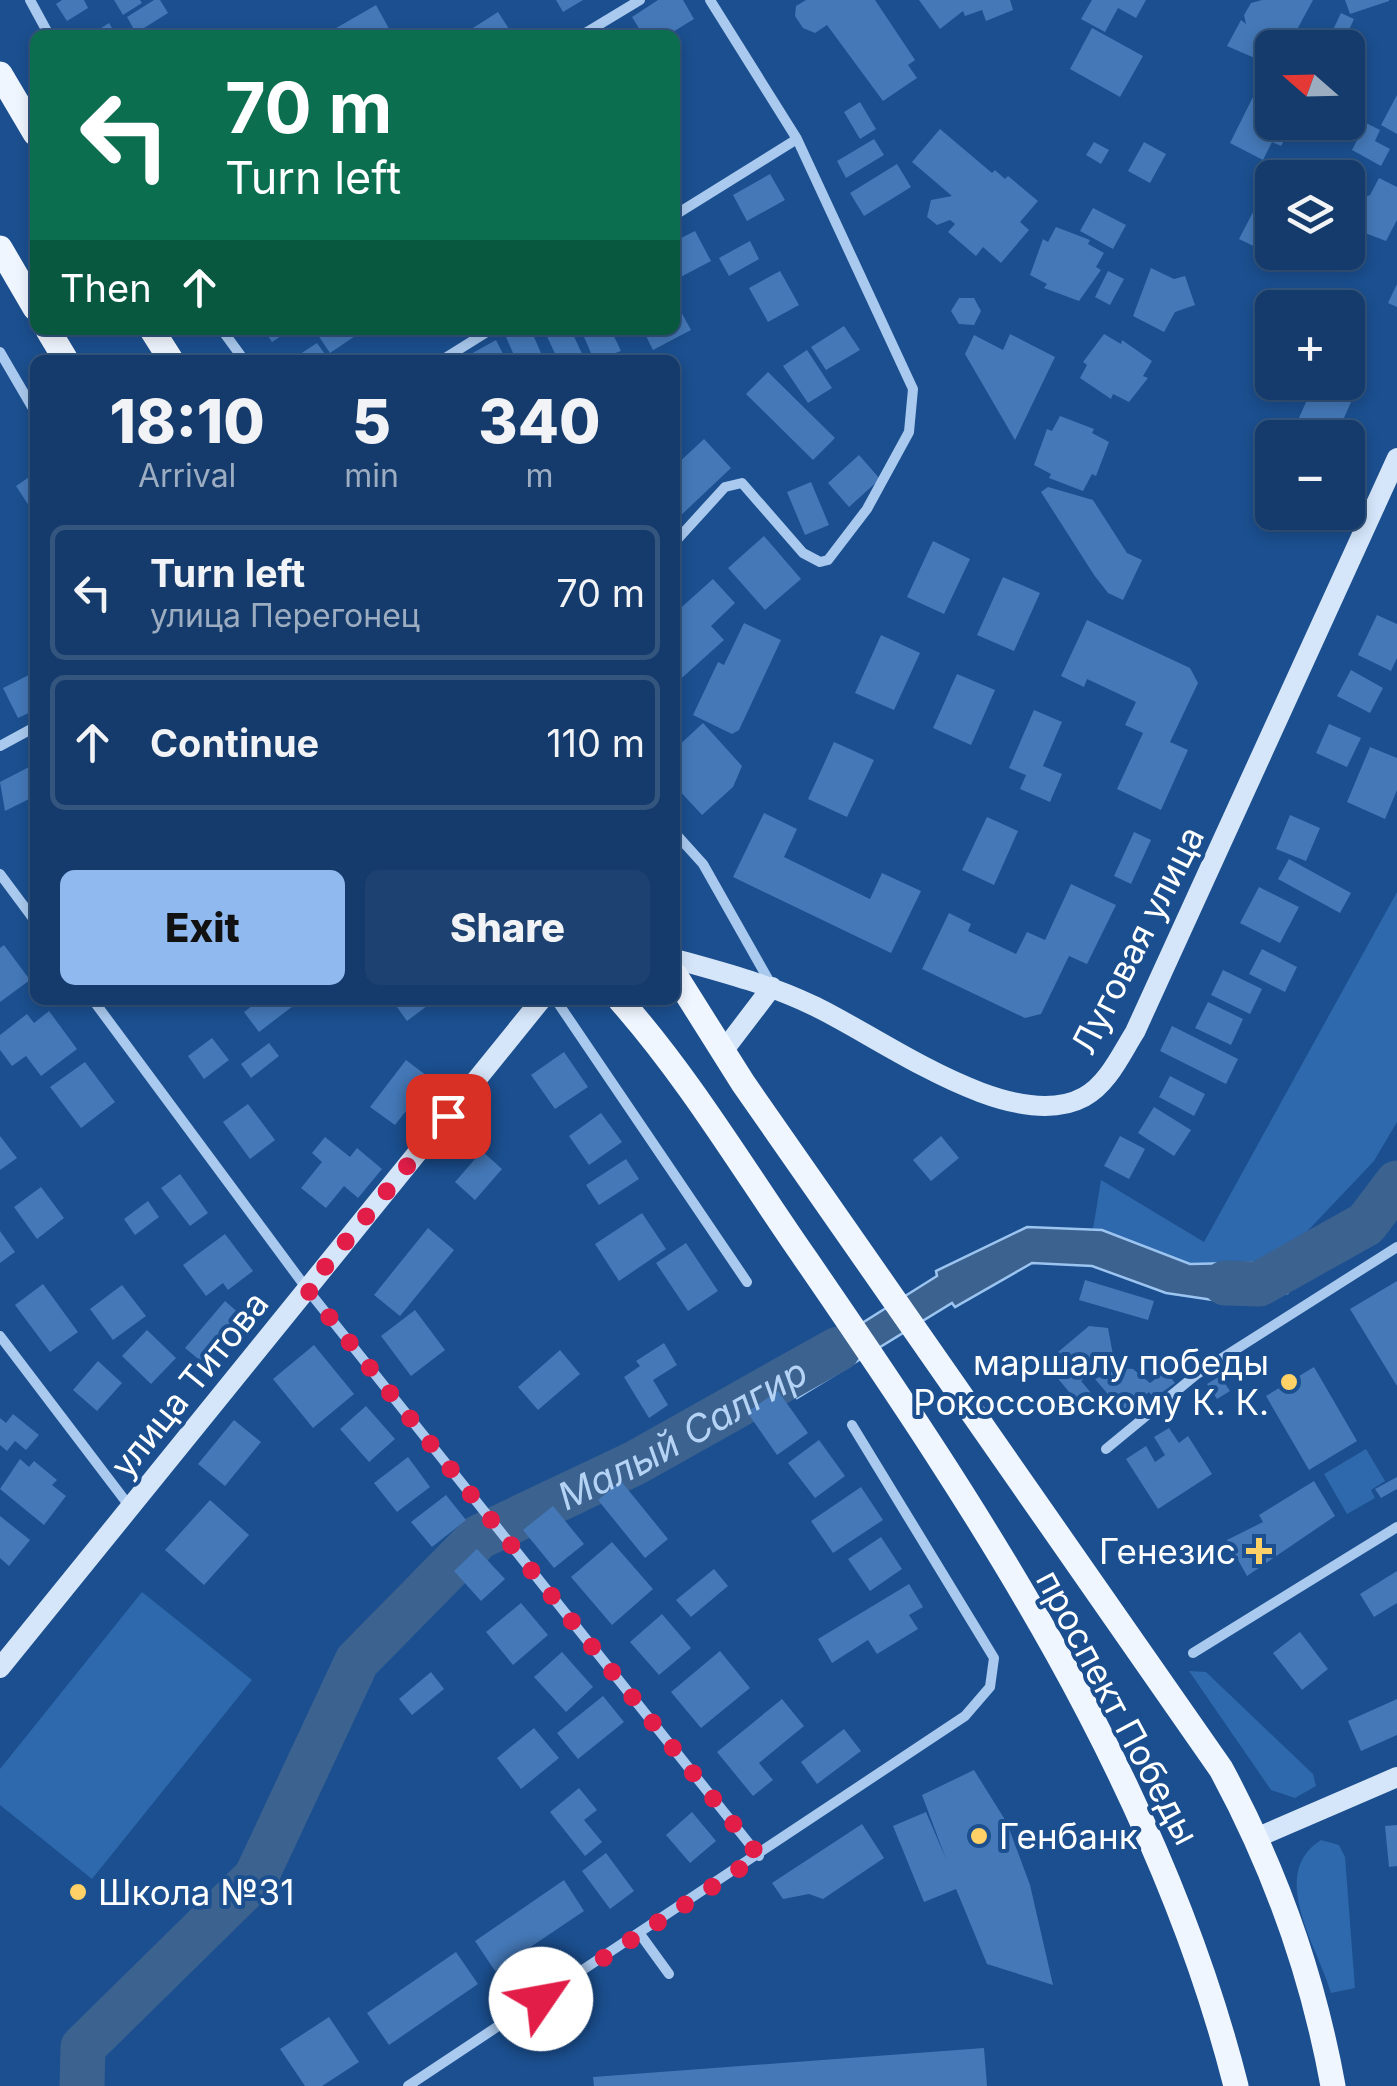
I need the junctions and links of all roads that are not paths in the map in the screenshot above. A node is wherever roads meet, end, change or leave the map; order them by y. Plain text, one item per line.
1 (30, 0) edge
2 (640, 0) edge
3 (710, 0) edge
4 (46, 30) edge
5 (590, 30) edge
6 (0, 74) edge
7 (30, 124) edge
8 (797, 139) junction
9 (680, 212) edge
10 (0, 248) edge
11 (30, 299) edge
12 (482, 335) edge
13 (0, 352) edge
14 (450, 355) edge
15 (30, 403) edge
16 (1397, 458) edge
17 (680, 536) edge
18 (30, 730) edge
19 (0, 746) edge
20 (680, 838) edge
21 (0, 874) edge
22 (30, 914) edge
23 (680, 959) edge
24 (680, 983) edge
25 (772, 987) junction
26 (97, 1005) edge
27 (537, 1005) edge
28 (559, 1005) edge
29 (624, 1005) edge
30 (724, 1050) junction
31 (1397, 1236) edge
32 (1394, 1250) edge
33 (746, 1282) dead end
34 (307, 1289) junction
35 (0, 1336) edge
36 (852, 1425) dead end
37 (1106, 1449) dead end
38 (130, 1508) junction
39 (1397, 1527) edge
40 (1193, 1652) dead end
41 (0, 1668) edge
42 (1397, 1777) edge
43 (1256, 1838) junction
44 (759, 1856) junction
45 (640, 1934) junction
46 (669, 1974) dead end
47 (408, 2086) edge
48 (1236, 2086) edge
49 (1333, 2086) edge

1 - 4 street
2 - 5 street
3 - 8 street
6 - 7 main road
8 - 9 street
8 - 17 street
10 - 11 main road
12 - 14 street
13 - 15 street
16 - 25 main road, Луговая улица
18 - 19 street
20 - 25 street
21 - 22 street
23 - 25 main road, Луговая улица
24 - 30 main road
25 - 30 main road
26 - 34 street
27 - 34 main road, улица Титова
28 - 33 street
29 - 48 main road, проспект Победы
30 - 43 main road, проспект Победы
31 - 32 street
32 - 37 street
34 - 38 main road, улица Титова
34 - 44 street
35 - 38 street
36 - 44 street
38 - 41 main road, улица Титова
39 - 40 street
42 - 43 main road
43 - 49 main road, проспект Победы
44 - 45 street
45 - 46 street
45 - 47 street

